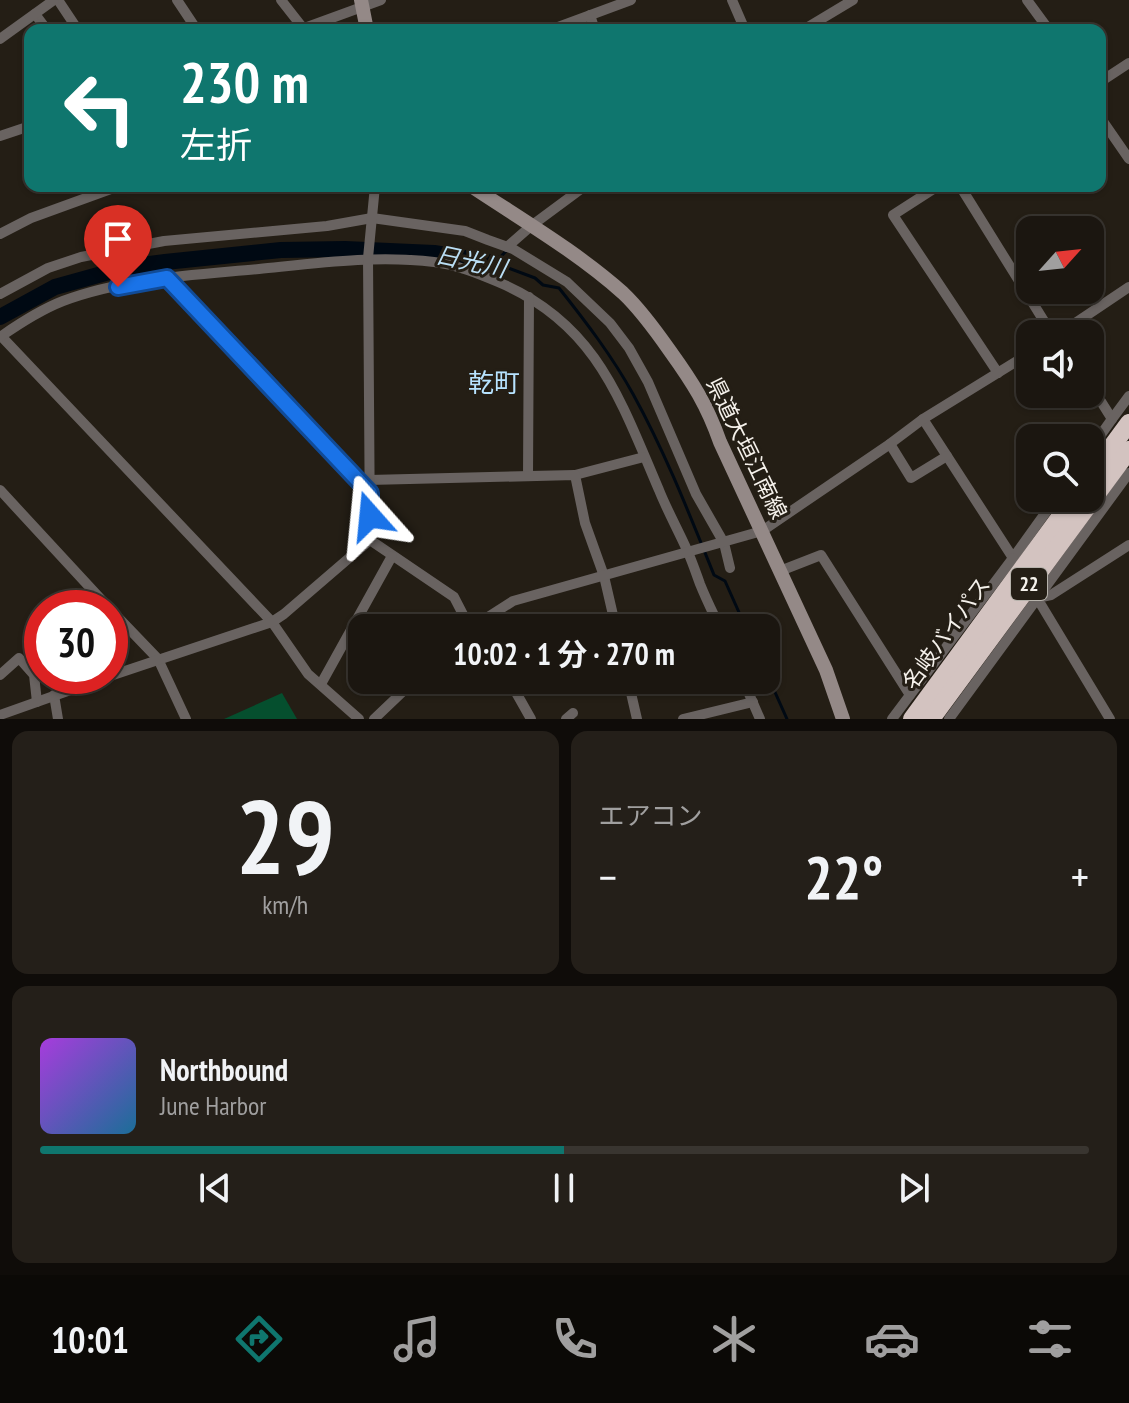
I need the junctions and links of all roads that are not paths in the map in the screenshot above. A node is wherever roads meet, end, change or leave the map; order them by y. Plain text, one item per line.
1 (56, 0) edge
2 (177, 0) edge
3 (281, 0) edge
4 (381, 0) edge
5 (631, 0) edge
6 (732, 0) edge
7 (853, 0) edge
8 (1027, 0) edge
9 (362, 3) edge
10 (35, 14) junction
11 (590, 15) junction
12 (42, 24) edge
13 (74, 24) edge
14 (193, 24) edge
15 (298, 24) edge
16 (313, 24) edge
17 (366, 24) edge
18 (566, 24) edge
19 (593, 24) edge
20 (742, 24) edge
21 (813, 24) edge
22 (1045, 24) edge
23 (0, 39) edge
24 (1129, 63) edge
25 (1106, 78) edge
26 (1106, 126) edge
27 (24, 128) edge
28 (0, 136) edge
29 (1129, 159) edge
30 (102, 192) edge
31 (374, 192) edge
32 (480, 192) edge
33 (577, 192) edge
34 (929, 192) edge
35 (964, 192) edge
36 (372, 220) junction
37 (531, 226) junction
38 (0, 234) edge
39 (507, 247) junction
40 (368, 257) junction
41 (167, 278) junction
42 (1129, 287) edge
43 (0, 294) edge
44 (529, 297) junction
45 (1043, 320) edge
46 (1080, 320) edge
47 (0, 336) edge
48 (1016, 362) edge
49 (998, 373) junction
50 (1129, 396) edge
51 (1104, 401) edge
52 (923, 419) junction
53 (1120, 421) edge
54 (1104, 436) edge
55 (890, 444) junction
56 (1104, 450) edge
57 (1129, 450) edge
58 (947, 456) junction
59 (644, 457) junction
60 (1129, 473) edge
61 (575, 475) junction
62 (528, 476) junction
63 (369, 480) junction
64 (0, 490) edge
65 (370, 493) junction
66 (1046, 512) edge
67 (1064, 512) edge
68 (762, 531) junction
69 (370, 540) junction
70 (722, 543) junction
71 (1129, 545) edge
72 (689, 551) junction
73 (392, 556) junction
74 (1013, 558) junction
75 (730, 568) dead end
76 (780, 571) junction
77 (604, 576) junction
78 (93, 590) edge
79 (1037, 598) junction
80 (463, 614) edge
81 (493, 614) edge
82 (613, 614) edge
83 (714, 614) edge
84 (272, 622) junction
85 (128, 627) edge
86 (158, 659) junction
87 (128, 670) edge
88 (0, 675) edge
89 (321, 684) junction
90 (57, 694) edge
91 (400, 694) edge
92 (517, 694) edge
93 (631, 694) edge
94 (749, 694) edge
95 (54, 695) junction
96 (910, 695) junction
97 (37, 702) junction
98 (753, 702) junction
99 (0, 715) edge
100 (58, 719) edge
101 (186, 719) edge
102 (359, 719) edge
103 (374, 719) edge
104 (531, 719) edge
105 (637, 719) edge
106 (683, 719) edge
107 (760, 719) edge
108 (843, 719) edge
109 (892, 719) edge
110 (912, 719) edge
111 (931, 719) edge
112 (949, 719) edge
113 (1110, 719) edge

1 - 10 street
1 - 13 street
2 - 14 street
3 - 15 street
4 - 9 street
5 - 11 street
6 - 20 street
7 - 21 street
8 - 22 street
9 - 16 street
9 - 17 main road
10 - 12 street
10 - 23 street
11 - 18 street
11 - 19 street
24 - 25 street
26 - 29 street
27 - 28 street
30 - 38 street
31 - 36 street
32 - 37 main road, 県道大垣江南線
33 - 37 street
34 - 49 street
35 - 45 street
36 - 39 street
36 - 40 street
36 - 43 street
37 - 39 street
37 - 68 main road, 県道大垣江南線
39 - 70 street
40 - 41 street
40 - 44 street
40 - 63 street
41 - 47 street
41 - 65 street
42 - 46 street
44 - 59 street
44 - 62 street
47 - 84 street
48 - 49 street
49 - 52 street
50 - 53 street
51 - 53 street
52 - 55 street
52 - 58 street
53 - 54 street
53 - 56 highway
55 - 58 street
55 - 68 street
57 - 111 highway, 名岐バイパス / 22
58 - 74 street
59 - 61 street
59 - 72 street
60 - 79 street
61 - 62 street
61 - 77 street
62 - 63 street
63 - 65 street
64 - 78 street
65 - 69 street
66 - 74 street
67 - 110 highway, 名岐バイパス / 22
68 - 70 street
68 - 76 main road, 県道大垣江南線
69 - 73 street
69 - 84 street
70 - 72 street
70 - 75 street
71 - 79 street
72 - 77 street
72 - 83 street
73 - 80 street
73 - 89 street
74 - 96 street
76 - 96 street
76 - 108 main road, 県道大垣江南線
77 - 81 street
77 - 82 street
79 - 112 street
79 - 113 street
84 - 86 street
84 - 89 street
85 - 86 street
86 - 87 street
86 - 101 street
88 - 97 street
89 - 102 street
90 - 95 street
91 - 103 street
92 - 104 street
93 - 105 street
94 - 98 street
95 - 97 street
95 - 100 street
96 - 109 street
97 - 99 street
98 - 106 street
98 - 107 street

